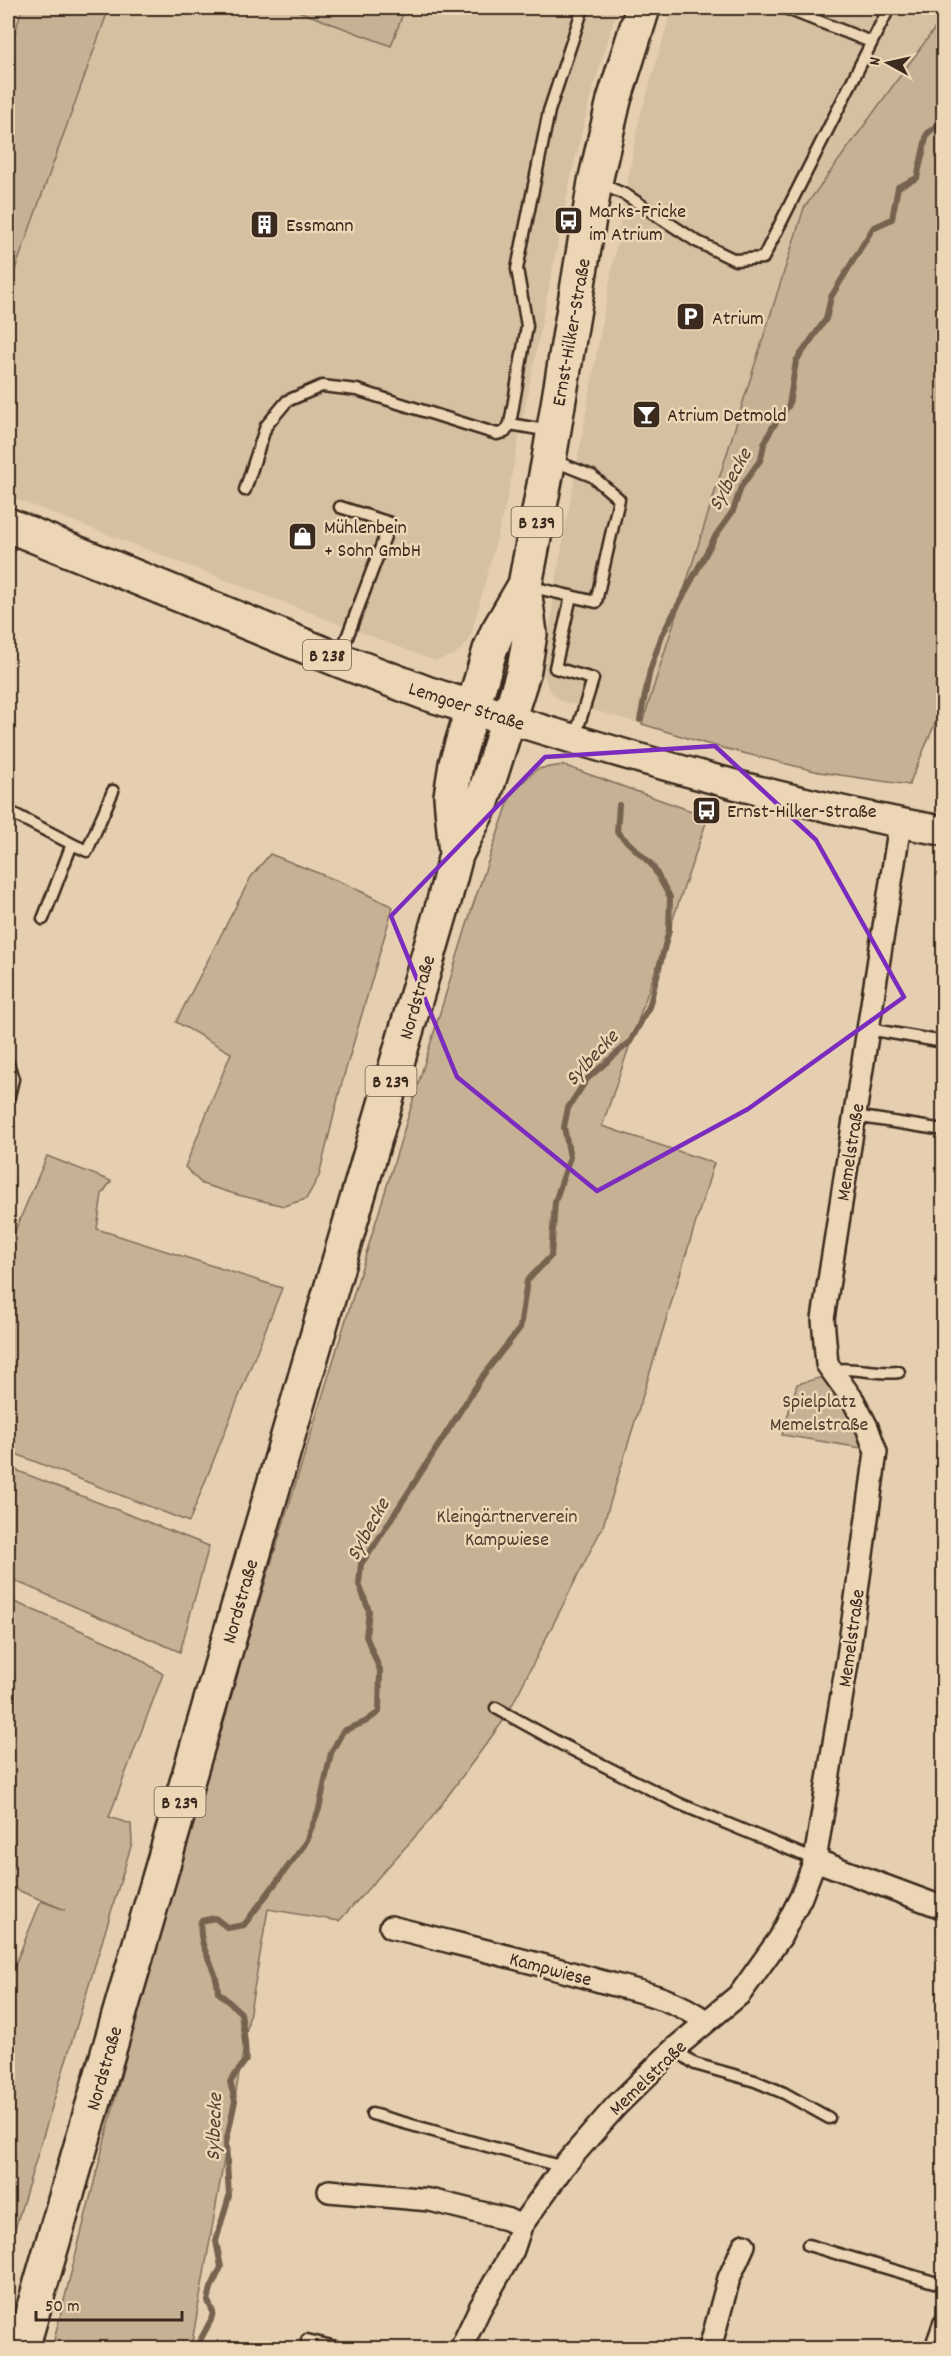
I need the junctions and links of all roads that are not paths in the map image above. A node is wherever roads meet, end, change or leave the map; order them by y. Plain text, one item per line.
1 (583, 8) edge
2 (643, 8) edge
3 (785, 8) edge
4 (889, 8) edge
5 (871, 42) junction
6 (595, 182) junction
7 (510, 424) junction
8 (551, 446) junction
9 (245, 490) dead end
10 (340, 507) dead end
11 (8, 525) edge
12 (525, 587) junction
13 (571, 596) junction
14 (530, 634) joint
15 (339, 660) junction
16 (473, 707) junction
17 (508, 719) junction
18 (574, 739) junction
19 (113, 791) dead end
20 (8, 812) edge
21 (900, 824) junction
22 (944, 831) edge
23 (72, 844) junction
24 (456, 855) junction
25 (43, 919) dead end
26 (868, 1029) junction
27 (944, 1042) edge
28 (8, 1063) edge
29 (8, 1100) edge
30 (855, 1116) junction
31 (944, 1130) edge
32 (831, 1370) junction
33 (899, 1371) dead end
34 (496, 1708) dead end
35 (815, 1860) junction
36 (944, 1908) edge
37 (391, 1927) dead end
38 (706, 2022) junction
39 (674, 2049) junction
40 (372, 2114) dead end
41 (829, 2118) dead end
42 (563, 2167) junction
43 (329, 2191) dead end
44 (520, 2226) junction
45 (744, 2245) dead end
46 (808, 2245) dead end
47 (944, 2285) edge
48 (944, 2325) edge
49 (307, 2340) dead end
50 (22, 2349) edge
51 (340, 2349) edge
52 (461, 2349) edge
53 (710, 2349) edge
54 (936, 2349) edge

1 - 7 lane
2 - 6 main road, Ernst-Hilker-Straße / B 239
3 - 5 lane
4 - 5 lane
5 - 6 lane
6 - 8 main road, Ernst-Hilker-Straße / B 239
7 - 8 lane
7 - 9 lane
8 - 12 main road, Ernst-Hilker-Straße / B 239
8 - 13 lane
10 - 15 lane
11 - 15 main road, Lemgoer Straße / B 238
12 - 13 lane
12 - 14 main road, Ernst-Hilker-Straße / B 239
12 - 16 main road, Ernst-Hilker-Straße / B 239
13 - 18 lane
14 - 17 main road, Nordstraße / B 239
15 - 16 main road, Lemgoer Straße / B 238
16 - 17 main road, Lemgoer Straße
16 - 24 main road, Nordstraße / B 239
17 - 18 main road, Lemgoer Straße
17 - 24 main road, Nordstraße / B 239
18 - 21 main road, Lemgoer Straße
19 - 23 lane
20 - 23 lane
21 - 22 main road, Lemgoer Straße
21 - 26 street, Memelstraße
23 - 25 lane
24 - 50 main road, Nordstraße / B 239
26 - 27 lane
26 - 30 street, Memelstraße
28 - 29 lane
30 - 31 lane
30 - 32 street, Memelstraße
32 - 33 lane
32 - 35 street, Memelstraße
34 - 35 lane
35 - 36 street
35 - 38 street, Memelstraße
37 - 38 street, Kampwiese
38 - 39 street, Memelstraße
39 - 41 lane
39 - 42 street, Memelstraße
40 - 42 lane
42 - 44 street, Memelstraße
43 - 44 street
44 - 52 street, Memelstraße
45 - 53 street
46 - 47 lane
48 - 54 street
49 - 51 lane

